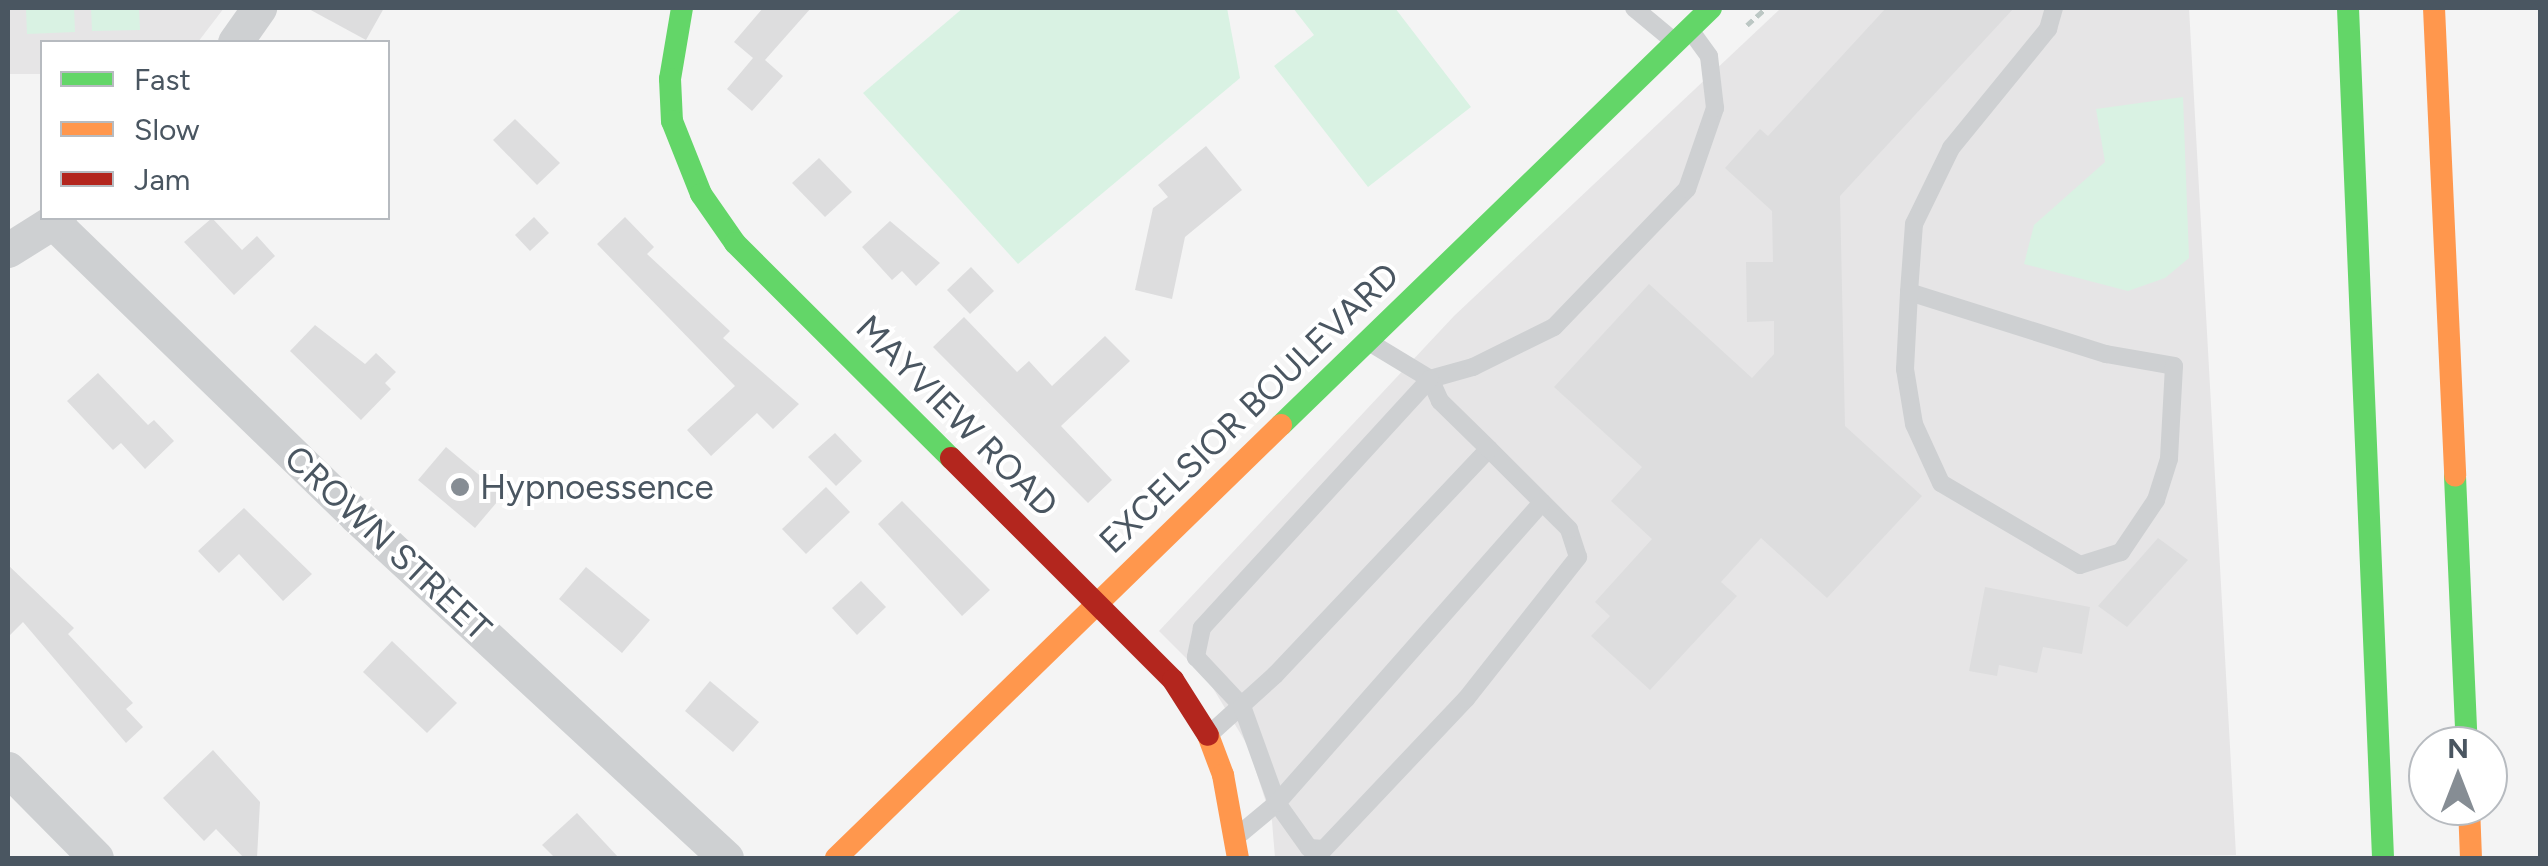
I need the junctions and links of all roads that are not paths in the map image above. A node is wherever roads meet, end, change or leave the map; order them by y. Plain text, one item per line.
1 (259, 8) edge
2 (682, 8) edge
3 (1634, 8) edge
4 (1711, 8) edge
5 (2054, 8) edge
6 (2348, 8) edge
7 (2434, 8) edge
8 (1682, 36) junction
9 (236, 40) edge
10 (56, 220) edge
11 (8, 250) edge
12 (1910, 292) junction
13 (1368, 341) junction
14 (1430, 379) junction
15 (1489, 449) junction
16 (1542, 502) junction
17 (1097, 604) junction
18 (1242, 706) junction
19 (2466, 726) edge
20 (1208, 736) junction
21 (8, 769) edge
22 (1277, 803) junction
23 (2470, 826) edge
24 (1238, 847) edge
25 (96, 858) edge
26 (726, 858) edge
27 (836, 858) edge
28 (2383, 858) edge
29 (2471, 858) edge

1 - 9 street
2 - 17 main road, MAYVIEW ROAD
3 - 8 lane
4 - 8 main road, EXCELSIOR BOULEVARD
5 - 12 lane
6 - 28 main road
7 - 19 main road
8 - 13 main road, EXCELSIOR BOULEVARD
8 - 14 lane
10 - 11 street
10 - 26 street, CROWN STREET
12 - 12 lane
13 - 14 lane
13 - 17 main road, EXCELSIOR BOULEVARD
14 - 15 lane
14 - 18 lane
15 - 16 lane
15 - 18 lane
16 - 22 lane
16 - 22 lane
17 - 20 main road, MAYVIEW ROAD
17 - 27 main road, EXCELSIOR BOULEVARD
18 - 20 lane
18 - 22 lane
20 - 24 main road, MAYVIEW ROAD
21 - 25 street
22 - 24 lane
23 - 29 main road

